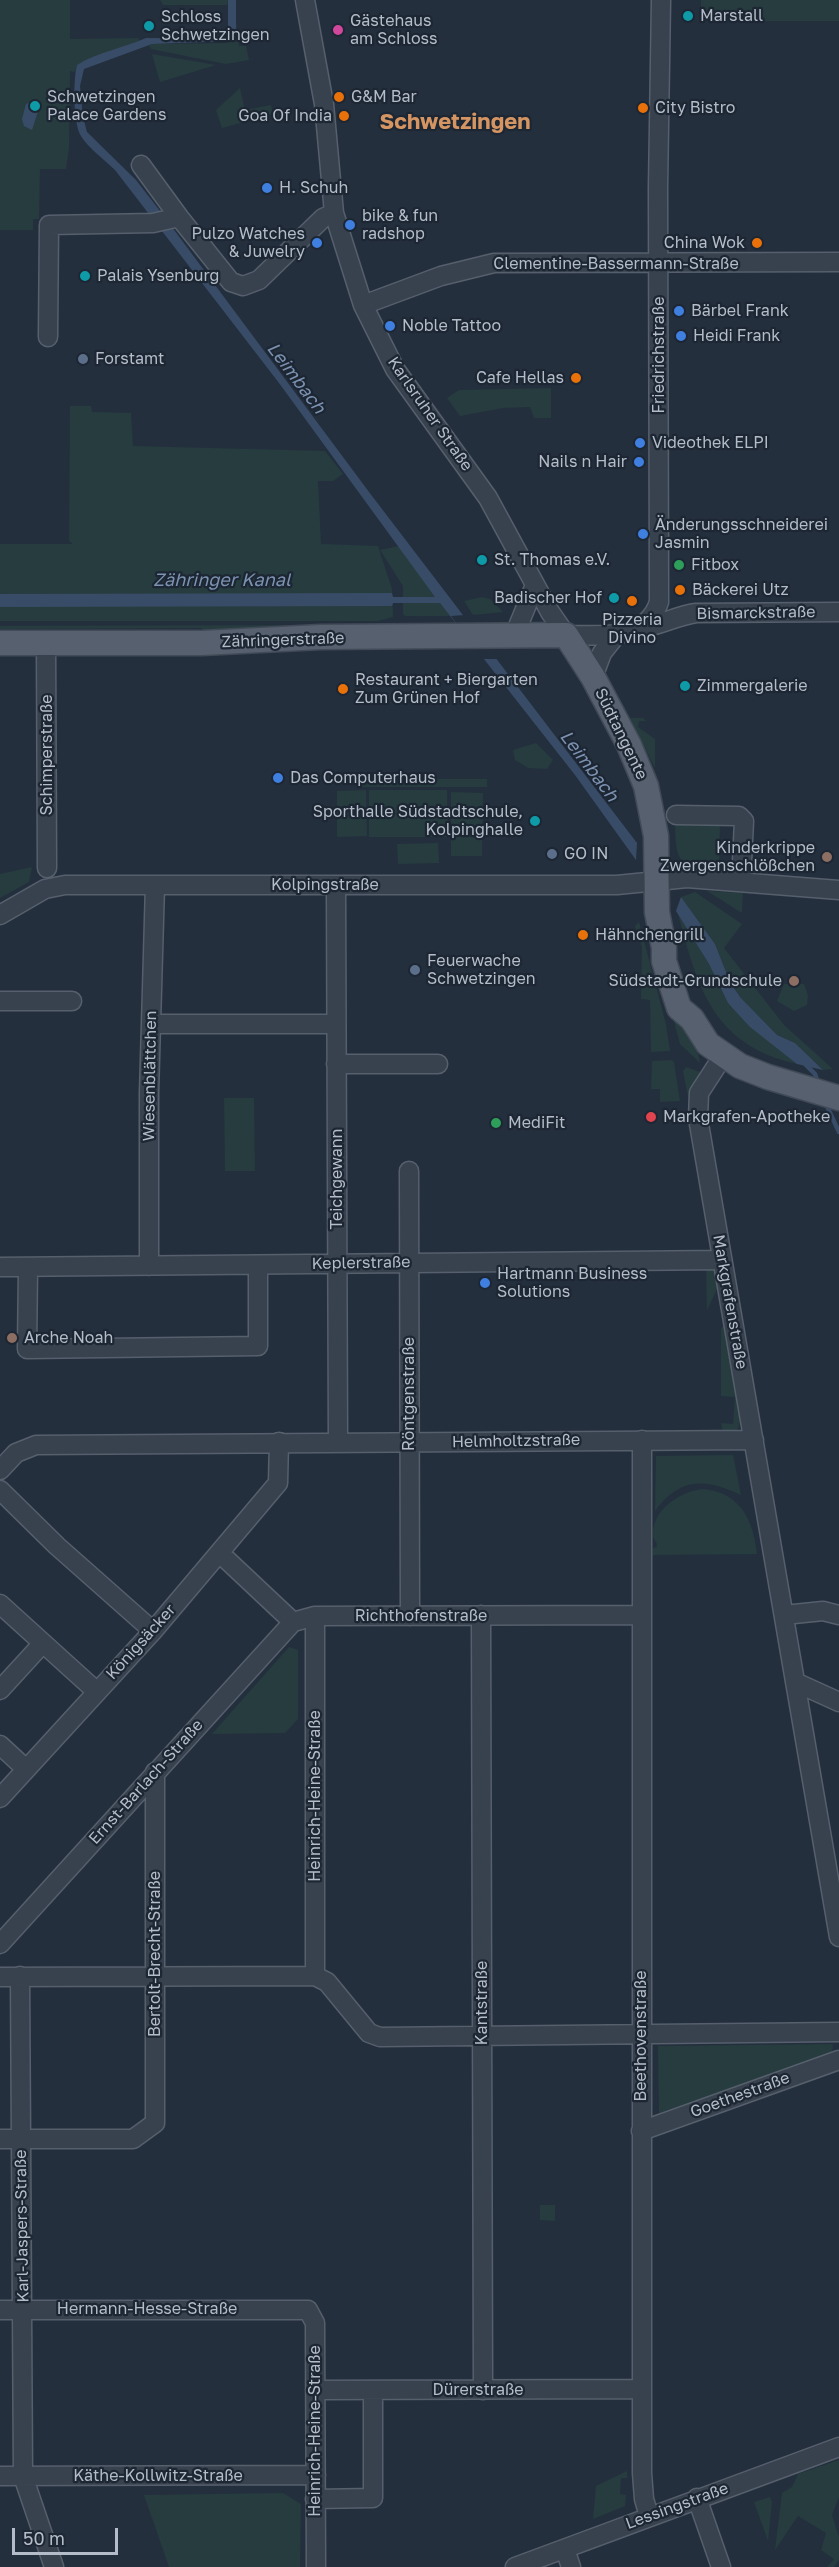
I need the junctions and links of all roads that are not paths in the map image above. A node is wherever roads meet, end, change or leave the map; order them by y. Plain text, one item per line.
1 (305, 0) edge
2 (661, 0) edge
3 (141, 165) dead end
4 (334, 213) junction
5 (167, 220) junction
6 (839, 262) edge
7 (658, 263) junction
8 (363, 305) junction
9 (48, 337) dead end
10 (535, 585) junction
11 (839, 612) edge
12 (640, 628) junction
13 (617, 634) junction
14 (566, 635) junction
15 (514, 636) junction
16 (0, 643) edge
17 (46, 643) junction
18 (593, 677) junction
19 (676, 814) dead end
20 (47, 868) dead end
21 (657, 882) junction
22 (741, 882) junction
23 (155, 885) junction
24 (336, 885) junction
25 (839, 890) edge
26 (0, 915) edge
27 (0, 1001) edge
28 (72, 1001) dead end
29 (151, 1024) junction
30 (336, 1024) junction
31 (723, 1056) junction
32 (336, 1064) junction
33 (438, 1064) dead end
34 (836, 1097) edge
35 (409, 1171) dead end
36 (722, 1260) junction
37 (408, 1262) junction
38 (337, 1263) junction
39 (258, 1265) junction
40 (149, 1266) junction
41 (0, 1267) edge
42 (28, 1269) junction
43 (642, 1440) junction
44 (754, 1440) junction
45 (409, 1442) junction
46 (279, 1443) junction
47 (338, 1443) junction
48 (0, 1470) edge
49 (0, 1490) edge
50 (227, 1560) dead end
51 (0, 1604) edge
52 (481, 1615) junction
53 (641, 1615) junction
54 (784, 1615) junction
55 (839, 1615) edge
56 (315, 1616) junction
57 (410, 1616) junction
58 (293, 1622) junction
59 (153, 1631) junction
60 (43, 1643) junction
61 (795, 1682) junction
62 (0, 1690) edge
63 (96, 1691) junction
64 (839, 1702) edge
65 (0, 1745) edge
66 (26, 1769) junction
67 (155, 1772) junction
68 (0, 1798) edge
69 (836, 1898) edge
70 (839, 1937) edge
71 (0, 1944) edge
72 (20, 1976) junction
73 (155, 1976) junction
74 (315, 1976) junction
75 (0, 1977) edge
76 (839, 2032) edge
77 (482, 2036) junction
78 (640, 2036) junction
79 (839, 2060) edge
80 (641, 2131) junction
81 (0, 2139) edge
82 (21, 2139) junction
83 (295, 2308) joint
84 (0, 2310) edge
85 (23, 2310) junction
86 (642, 2389) junction
87 (315, 2390) junction
88 (373, 2390) junction
89 (483, 2390) junction
90 (839, 2447) edge
91 (316, 2475) junction
92 (0, 2476) edge
93 (23, 2476) junction
94 (697, 2498) junction
95 (315, 2499) junction
96 (650, 2516) junction
97 (565, 2549) junction
98 (54, 2567) edge
99 (316, 2567) edge
100 (515, 2567) edge
101 (571, 2567) edge
102 (721, 2567) edge

1 - 4 street, Karlsruher Straße
2 - 7 street, Friedrichstraße
3 - 5 street
4 - 5 street
4 - 8 street, Karlsruher Straße
5 - 9 street
6 - 7 street, Clementine-Bassermann-Straße
7 - 8 street, Clementine-Bassermann-Straße
7 - 12 street, Friedrichstraße
8 - 10 street, Karlsruher Straße
10 - 14 street, Karlsruher Straße
10 - 15 street
11 - 12 street, Bismarckstraße
12 - 13 street
13 - 14 street
13 - 18 street
14 - 15 main road, Zähringerstraße
14 - 18 main road, Südtangente
15 - 17 main road, Zähringerstraße
16 - 17 main road, Zähringerstraße
17 - 20 street, Schimperstraße
18 - 21 main road, Südtangente
19 - 22 street
21 - 22 street, Kolpingstraße
21 - 24 street, Kolpingstraße
21 - 31 main road, Südtangente
22 - 25 street, Kolpingstraße
23 - 24 street, Kolpingstraße
23 - 26 street, Kolpingstraße
23 - 29 street, Wiesenblättchen
24 - 30 street, Teichgewann
27 - 28 street
29 - 30 street
29 - 40 street, Wiesenblättchen
30 - 32 street, Teichgewann
31 - 34 main road, Südtangente
31 - 36 street, Markgrafenstraße
32 - 33 street
32 - 38 street, Teichgewann
35 - 37 street, Röntgenstraße
36 - 37 street, Keplerstraße
36 - 44 street, Markgrafenstraße
37 - 38 street, Keplerstraße
37 - 45 street, Röntgenstraße
38 - 39 street, Keplerstraße
38 - 47 street, Teichgewann
39 - 40 street, Keplerstraße
39 - 42 street
40 - 42 street, Keplerstraße
41 - 42 street, Keplerstraße
43 - 44 street, Helmholtzstraße
43 - 45 street, Helmholtzstraße
43 - 53 street, Beethovenstraße
44 - 54 street, Markgrafenstraße
45 - 47 street, Helmholtzstraße
45 - 57 street, Röntgenstraße
46 - 47 street, Helmholtzstraße
46 - 48 street, Helmholtzstraße
46 - 59 street, Königsäcker
49 - 59 street
50 - 58 street
51 - 60 street
52 - 53 street, Richthofenstraße
52 - 57 street, Richthofenstraße
52 - 77 street, Kantstraße
53 - 78 street, Beethovenstraße
54 - 55 street
54 - 61 street, Markgrafenstraße
56 - 57 street, Richthofenstraße
56 - 58 street, Richthofenstraße
56 - 74 street, Heinrich-Heine-Straße
58 - 67 street, Ernst-Barlach-Straße
59 - 63 street, Königsäcker
60 - 62 street
60 - 63 street
61 - 64 street
61 - 69 street, Markgrafenstraße
63 - 66 street, Königsäcker
65 - 66 street
66 - 68 street, Königsäcker
67 - 71 street, Ernst-Barlach-Straße
67 - 73 street, Bertolt-Brecht-Straße
69 - 70 street, Markgrafenstraße
72 - 73 street
72 - 75 street
72 - 82 street, Karl-Jaspers-Straße
73 - 74 street
73 - 82 street, Bertolt-Brecht-Straße
74 - 77 street
76 - 78 street
77 - 78 street
77 - 89 street, Kantstraße
78 - 80 street, Beethovenstraße
79 - 80 street, Goethestraße
80 - 86 street, Beethovenstraße
81 - 82 street
82 - 85 street, Karl-Jaspers-Straße
83 - 85 street, Hermann-Hesse-Straße
83 - 87 street, Heinrich-Heine-Straße
84 - 85 street, Hermann-Hesse-Straße
85 - 93 street, Karl-Jaspers-Straße
86 - 89 street, Dürerstraße
86 - 96 street, Beethovenstraße
87 - 88 street, Dürerstraße
87 - 91 street, Heinrich-Heine-Straße
88 - 89 street, Dürerstraße
88 - 95 street
90 - 94 street, Lessingstraße
91 - 93 street, Käthe-Kollwitz-Straße
91 - 95 street, Heinrich-Heine-Straße
92 - 93 street, Käthe-Kollwitz-Straße
93 - 98 street, Karl-Jaspers-Straße
94 - 96 street, Lessingstraße
94 - 102 street
95 - 99 street, Heinrich-Heine-Straße
96 - 97 street, Lessingstraße
97 - 100 street, Lessingstraße
97 - 101 street

